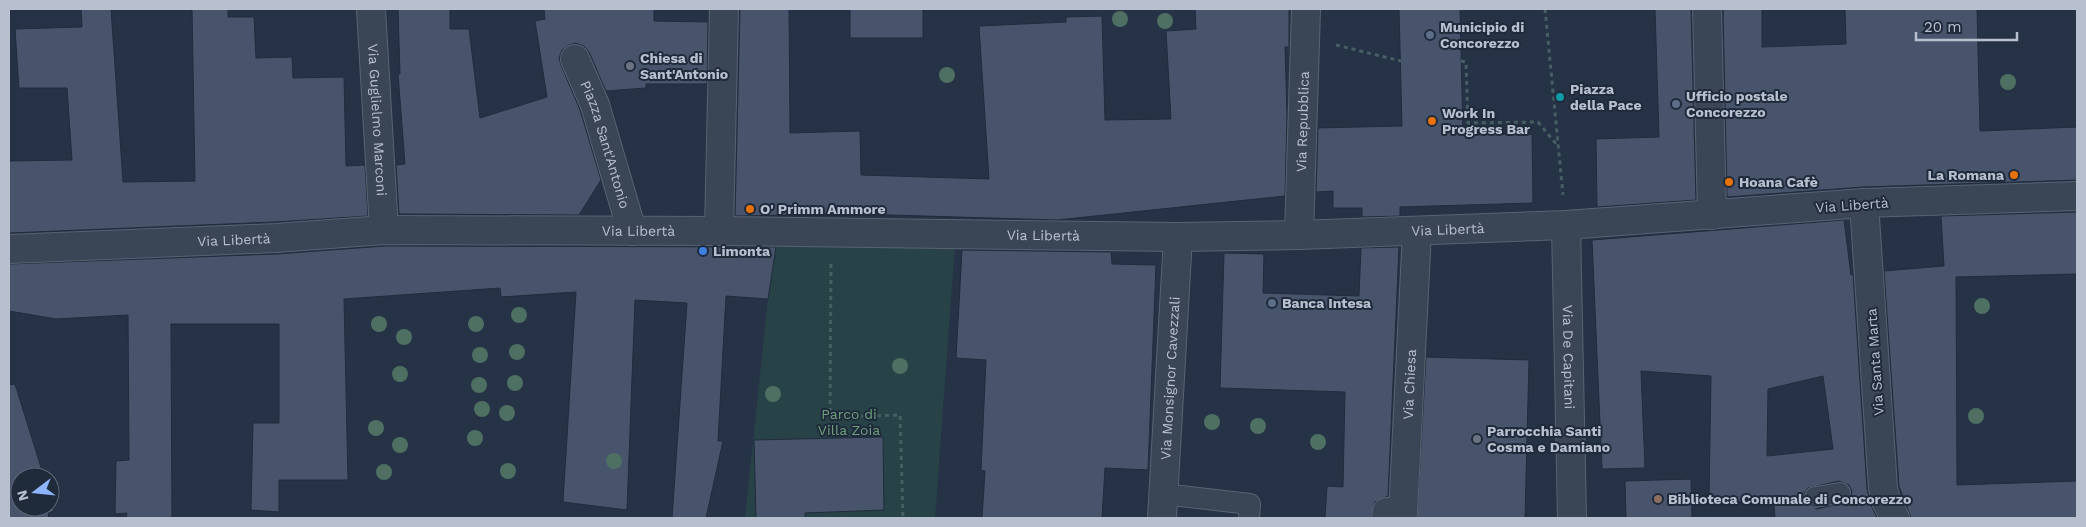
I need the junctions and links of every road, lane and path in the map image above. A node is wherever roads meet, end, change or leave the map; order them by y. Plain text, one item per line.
1 (371, 9) edge
2 (724, 9) edge
3 (1306, 9) edge
4 (1545, 9) edge
5 (1707, 9) edge
6 (1305, 38) junction
7 (575, 59) dead end
8 (1401, 61) dead end
9 (1461, 61) dead end
10 (1558, 146) junction
11 (2077, 196) edge
12 (1864, 203) junction
13 (1712, 215) junction
14 (1566, 226) junction
15 (384, 230) junction
16 (632, 231) junction
17 (719, 231) junction
18 (1417, 231) junction
19 (831, 232) junction
20 (1299, 235) junction
21 (1178, 237) junction
22 (9, 249) edge
23 (1840, 493) dead end
24 (1815, 496) dead end
25 (1162, 506) edge
26 (903, 518) edge
27 (1249, 518) edge
28 (1386, 518) edge
29 (1572, 518) edge
30 (1895, 518) edge

1 - 15 street, Via Guglielmo Marconi
2 - 17 street
3 - 6 street, Via Repubblica
4 - 10 path
5 - 13 street
6 - 8 path
6 - 20 street, Via Repubblica
7 - 16 street, Piazza Sant'Antonio
9 - 10 path
10 - 14 path
11 - 12 street, Via Libertà
12 - 13 street, Via Libertà
12 - 30 street, Via Santa Marta
13 - 14 street, Via Libertà
14 - 18 street, Via Libertà
14 - 29 street, Via De Capitani
15 - 16 street, Via Libertà
15 - 22 street, Via Libertà
16 - 17 street, Via Libertà
17 - 19 street, Via Libertà
18 - 20 street, Via Libertà
18 - 28 street, Via Chiesa
19 - 21 street, Via Libertà
19 - 26 path
20 - 21 street, Via Libertà
21 - 25 street, Via Monsignor Cavezzali
23 - 24 lane
25 - 27 lane

